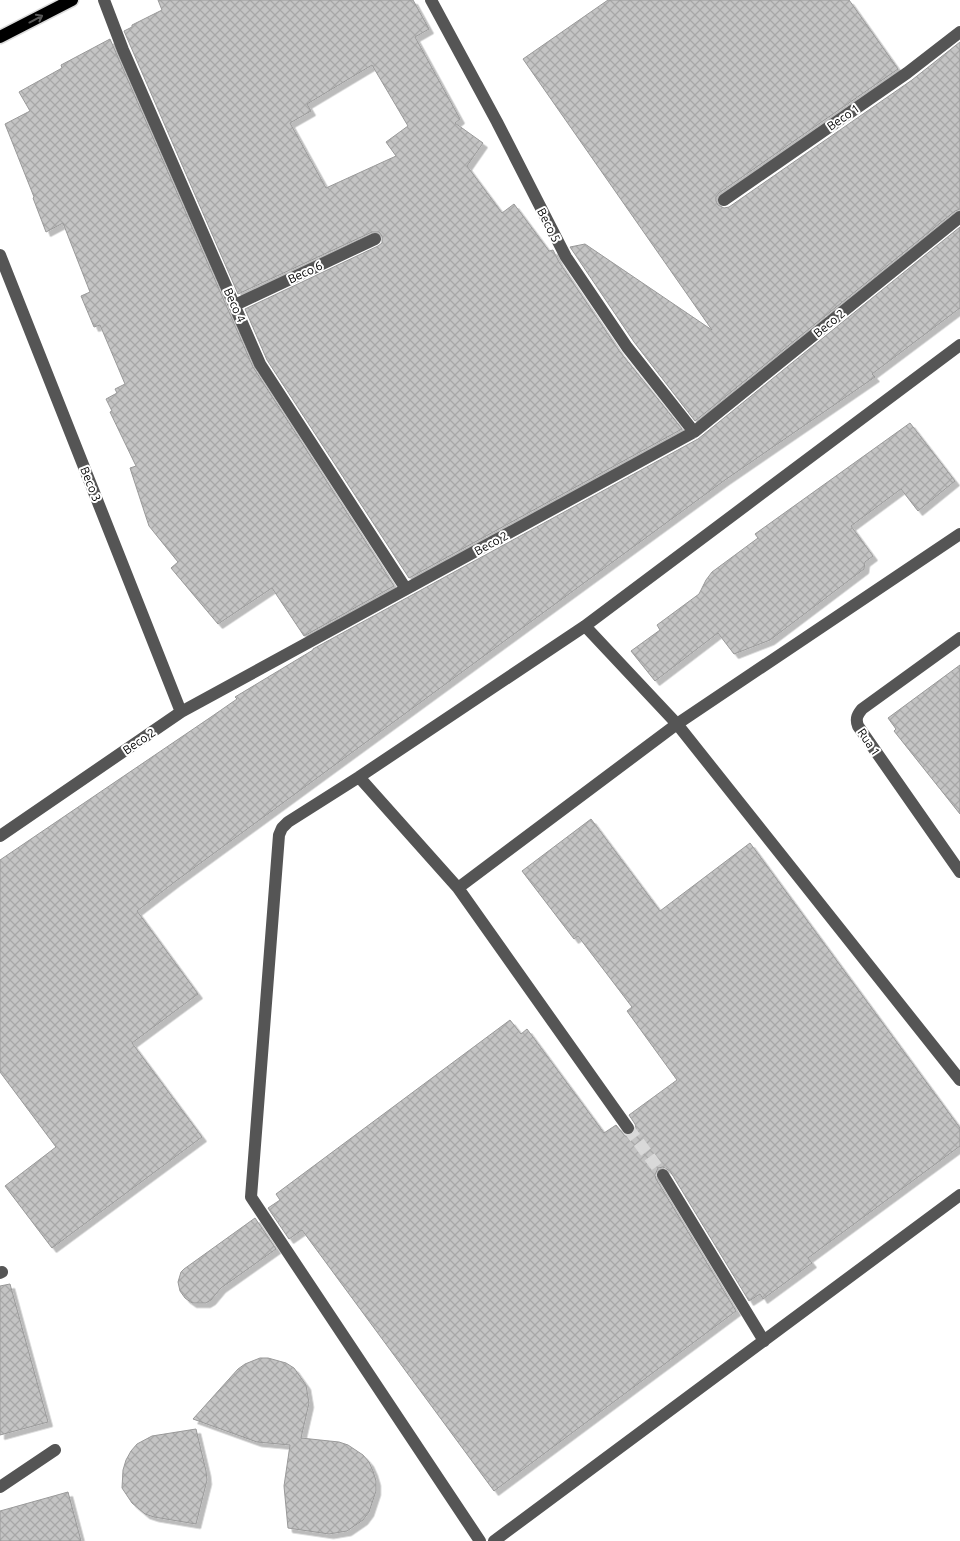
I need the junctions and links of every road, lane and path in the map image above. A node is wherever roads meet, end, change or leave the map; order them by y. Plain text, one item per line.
1 (72, 0) edge
2 (104, 0) edge
3 (431, 0) edge
4 (960, 32) edge
5 (0, 37) edge
6 (724, 200) dead end
7 (960, 217) edge
8 (375, 238) dead end
9 (0, 255) edge
10 (234, 304) junction
11 (960, 346) edge
12 (694, 432) junction
13 (960, 534) edge
14 (406, 589) junction
15 (585, 626) junction
16 (960, 638) edge
17 (181, 712) junction
18 (677, 724) junction
19 (359, 777) junction
20 (0, 836) edge
21 (960, 872) edge
22 (458, 888) junction
23 (960, 1080) edge
24 (628, 1128) tunnel mouth
25 (663, 1175) tunnel mouth
26 (960, 1195) edge
27 (764, 1341) junction
28 (54, 1450) dead end
29 (0, 1487) edge
30 (480, 1541) edge
31 (494, 1541) edge

5 -> 1 main road
2 - 10 lane, Beco 4
3 - 12 lane, Beco 5
4 - 6 lane, Beco 1
7 - 12 lane, Beco 2
8 - 10 lane, Beco 6
9 - 17 lane, Beco 3
10 - 14 lane, Beco 4
11 - 15 lane
12 - 14 lane, Beco 2
13 - 18 lane
14 - 17 lane, Beco 2
15 - 18 lane
15 - 19 lane
16 - 21 lane, Rua 1
17 - 20 lane, Beco 2
18 - 22 lane
18 - 23 lane
19 - 22 lane
19 - 30 lane
22 - 24 lane
25 - 27 lane
26 - 27 lane
27 - 31 lane
28 - 29 lane

